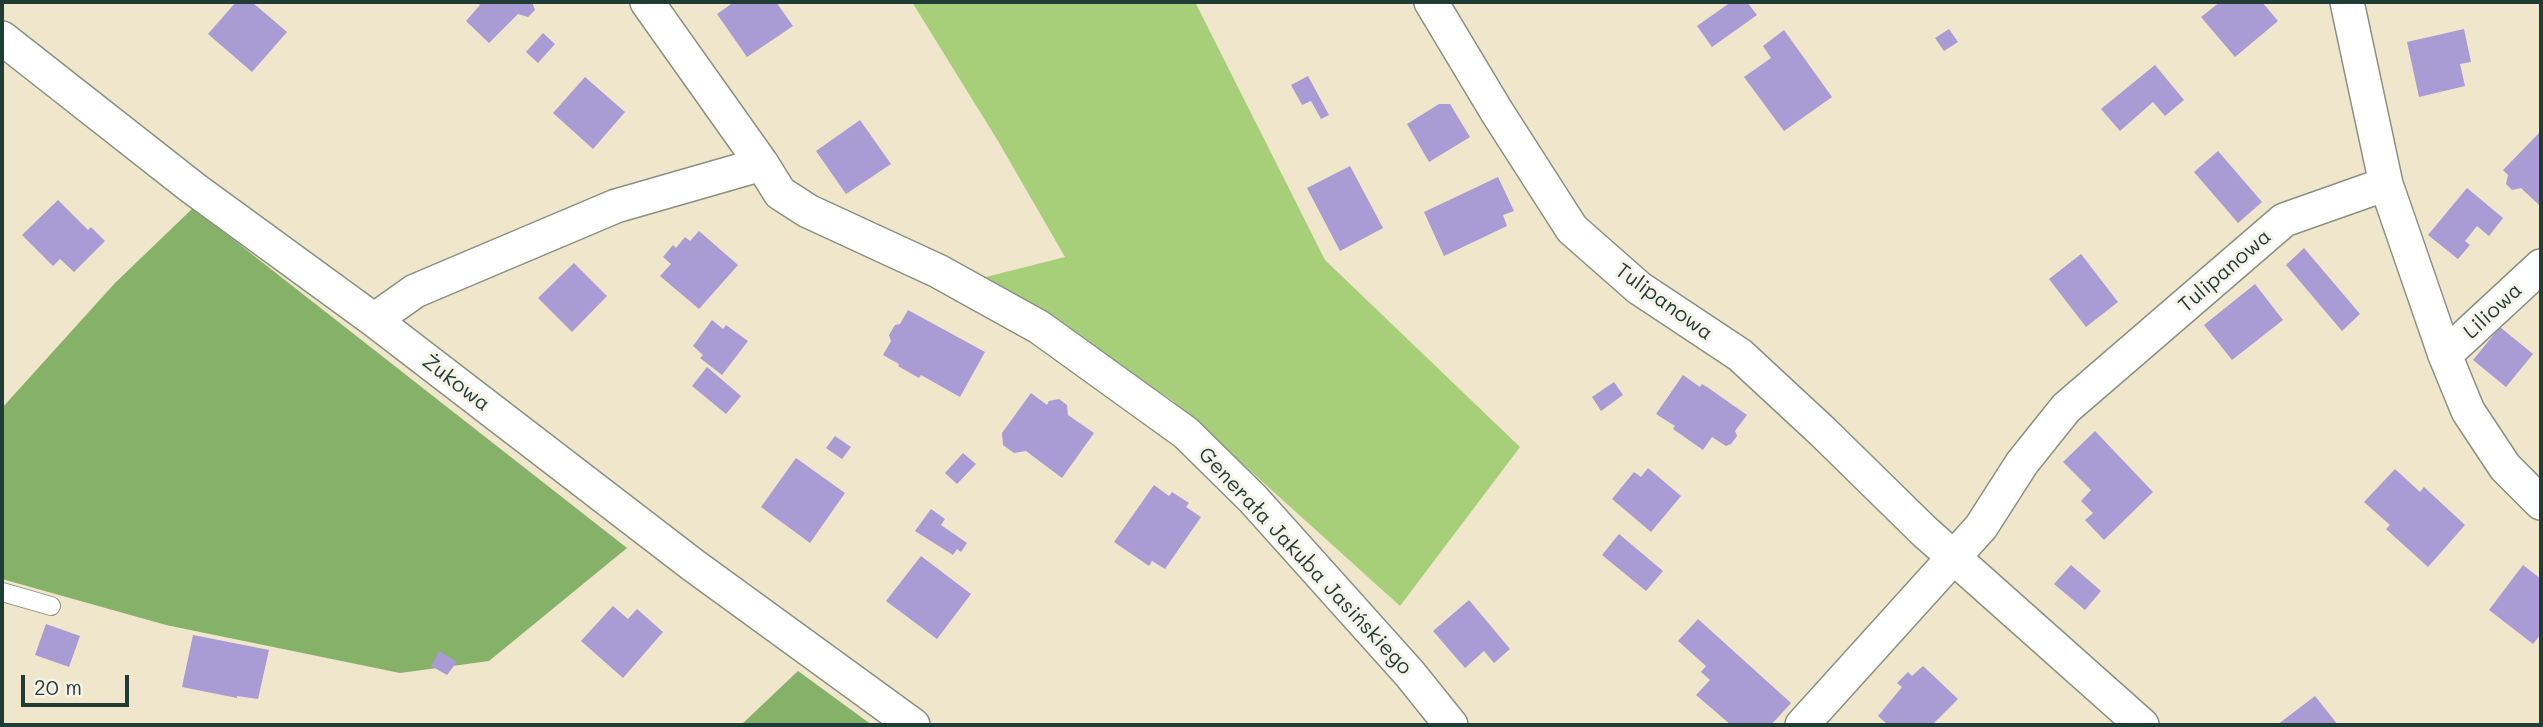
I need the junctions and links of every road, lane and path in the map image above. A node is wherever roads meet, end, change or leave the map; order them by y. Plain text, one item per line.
1 (647, 2) edge
2 (1432, 2) edge
3 (2347, 2) edge
4 (2, 38) edge
5 (762, 164) junction
6 (2386, 184) junction
7 (2541, 267) edge
8 (374, 320) junction
9 (2445, 355) junction
10 (2541, 503) edge
11 (1953, 556) junction
12 (2, 592) edge
13 (51, 606) dead end
14 (913, 725) edge
15 (1451, 725) edge
16 (1802, 725) edge
17 (2142, 725) edge

1 - 5 street, Generała Jakuba Jasińskiego
2 - 11 street, Tulipanowa
3 - 6 street
4 - 8 street, Żukowa
5 - 8 street
5 - 15 street, Generała Jakuba Jasińskiego
6 - 9 street
6 - 11 street, Tulipanowa
7 - 9 street, Liliowa
8 - 14 street, Żukowa
9 - 10 street
11 - 16 street
11 - 17 street, Tulipanowa
12 - 13 lane

